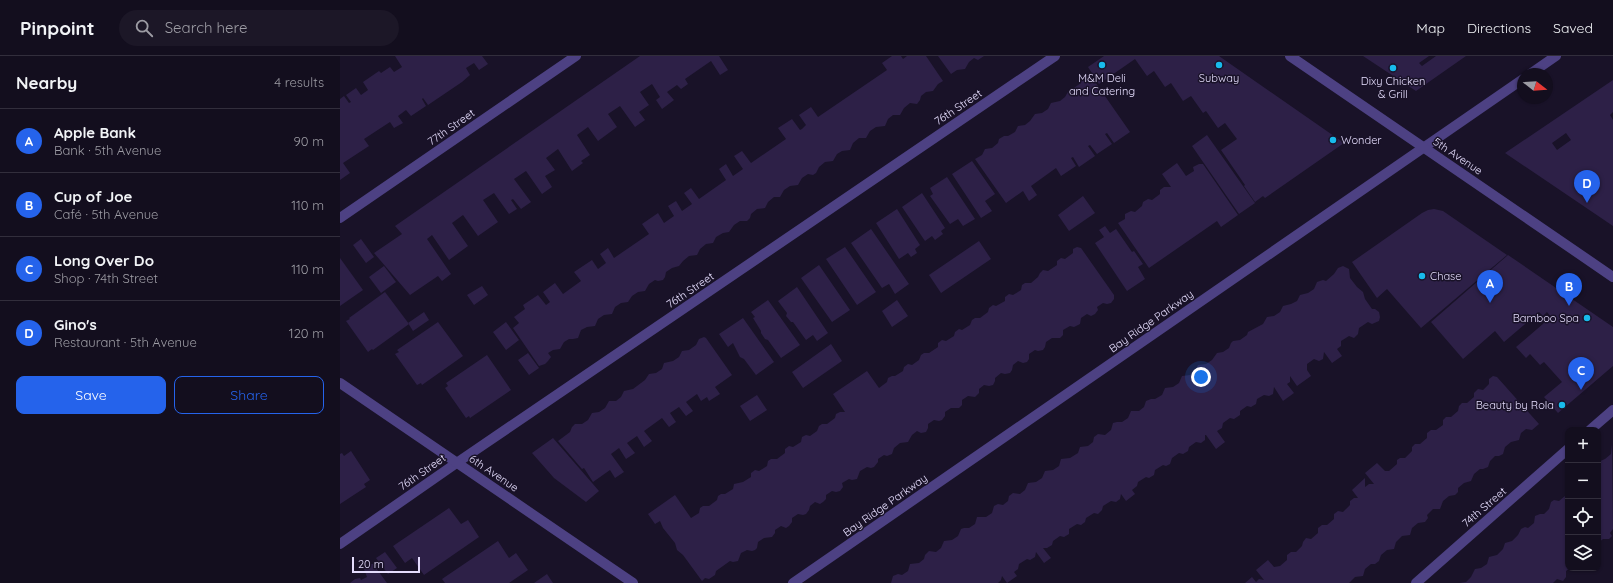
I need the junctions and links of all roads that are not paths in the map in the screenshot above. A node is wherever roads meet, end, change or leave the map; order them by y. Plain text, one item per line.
1 (576, 56) edge
2 (1055, 56) edge
3 (1290, 56) edge
4 (1556, 56) edge
5 (1539, 68) edge
6 (1517, 83) edge
7 (1424, 148) junction
8 (340, 218) edge
9 (1613, 276) edge
10 (340, 383) edge
11 (1613, 410) edge
12 (1593, 427) edge
13 (1565, 452) edge
14 (458, 462) junction
15 (340, 544) edge
16 (634, 583) edge
17 (793, 583) edge
18 (1416, 583) edge

1 - 8 street, 77th Street
2 - 14 street, 76th Street
3 - 7 street, 5th Avenue
4 - 5 street
6 - 7 street, Bay Ridge Parkway
7 - 9 street, 5th Avenue
7 - 17 street, Bay Ridge Parkway
10 - 14 street, 6th Avenue
11 - 12 street
13 - 18 street, 74th Street
14 - 15 street, 76th Street
14 - 16 street, 6th Avenue

